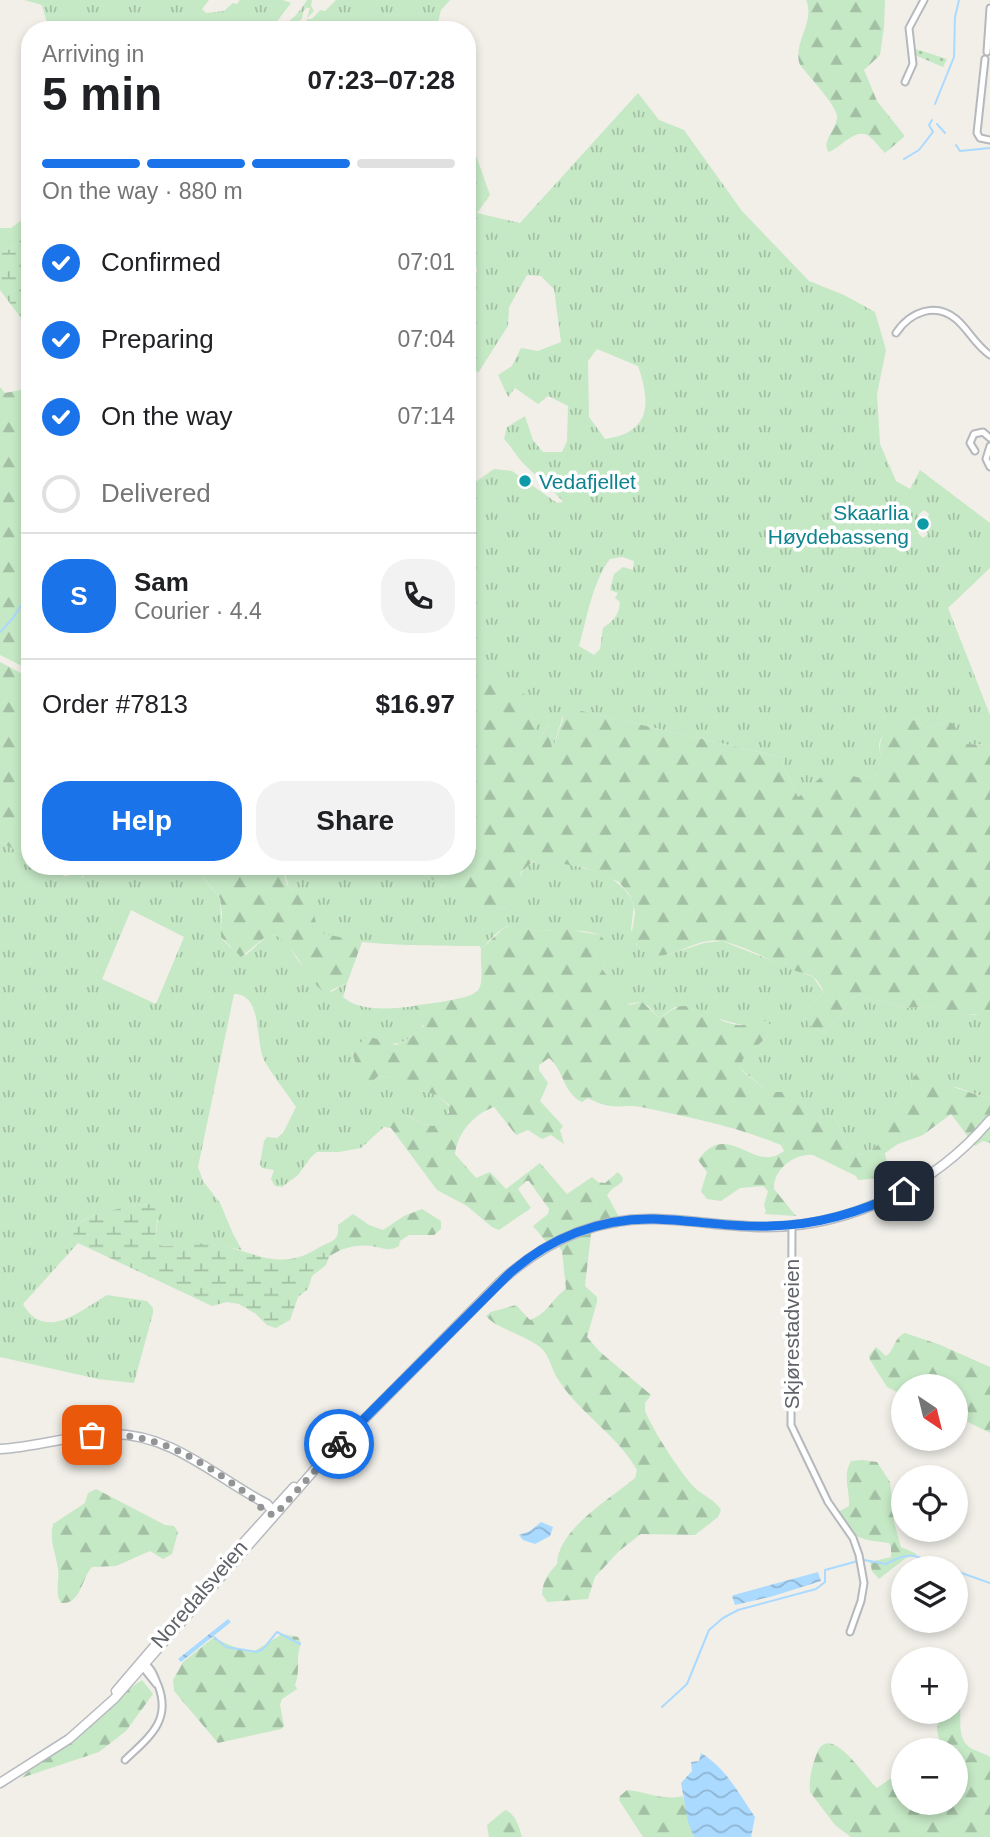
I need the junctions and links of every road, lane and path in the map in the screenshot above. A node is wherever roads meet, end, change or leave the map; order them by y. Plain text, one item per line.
1 (924, 0) edge
2 (990, 8) edge
3 (905, 82) dead end
4 (990, 140) edge
5 (896, 333) dead end
6 (990, 355) edge
7 (990, 438) edge
8 (990, 446) edge
9 (975, 451) dead end
10 (990, 467) edge
11 (990, 1120) edge
12 (792, 1225) junction
13 (0, 1449) edge
14 (272, 1512) junction
15 (850, 1632) dead end
16 (143, 1665) junction
17 (125, 1759) dead end
18 (0, 1783) edge

1 - 3 street
2 - 4 street
5 - 6 street
7 - 9 street
8 - 10 street
11 - 12 main road, Noredalsveien
12 - 14 main road, Noredalsveien
12 - 15 street, Skjørestadveien
13 - 14 main road
14 - 16 main road, Noredalsveien
16 - 17 street, Noredalsveien
16 - 18 main road, Noredalsveien

